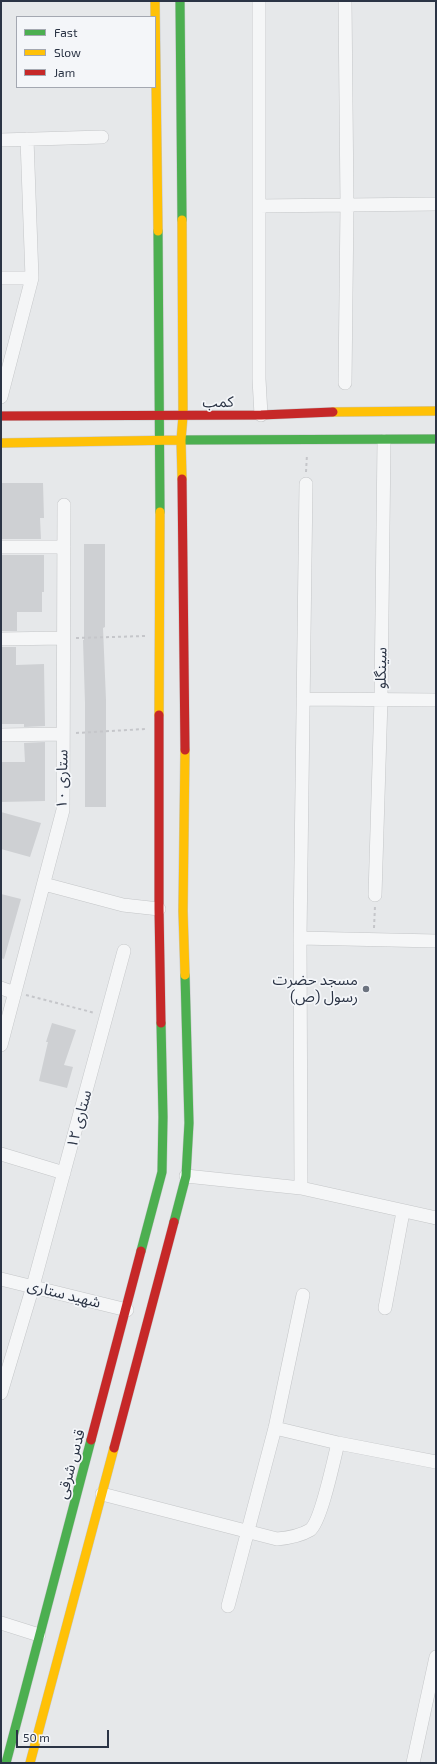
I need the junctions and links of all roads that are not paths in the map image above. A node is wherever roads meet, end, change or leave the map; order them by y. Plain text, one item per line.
1 (155, 1) edge
2 (180, 1) edge
3 (259, 1) edge
4 (345, 1) edge
5 (155, 16) edge
6 (156, 84) edge
7 (102, 137) dead end
8 (27, 139) junction
9 (1, 140) edge
10 (436, 204) edge
11 (347, 205) junction
12 (259, 206) junction
13 (1, 278) edge
14 (32, 278) junction
15 (345, 383) dead end
16 (1, 397) edge
17 (436, 411) edge
18 (261, 415) junction
19 (1, 416) edge
20 (160, 416) junction
21 (183, 416) junction
22 (181, 440) junction
23 (384, 440) junction
24 (436, 440) edge
25 (1, 443) edge
26 (306, 484) road end
27 (64, 504) dead end
28 (1, 547) edge
29 (64, 547) junction
30 (63, 638) junction
31 (1, 640) edge
32 (303, 699) junction
33 (381, 699) junction
34 (436, 700) edge
35 (62, 734) junction
36 (1, 735) edge
37 (44, 884) junction
38 (375, 895) road end
39 (159, 909) junction
40 (300, 938) junction
41 (436, 941) edge
42 (124, 950) dead end
43 (1, 988) edge
44 (15, 992) junction
45 (1, 1045) edge
46 (1, 1154) edge
47 (64, 1172) junction
48 (174, 1174) junction
49 (300, 1188) junction
50 (403, 1212) junction
51 (436, 1218) edge
52 (1, 1279) edge
53 (33, 1286) junction
54 (303, 1295) dead end
55 (385, 1308) dead end
56 (127, 1310) junction
57 (123, 1370) junction
58 (2, 1388) edge
59 (275, 1428) junction
60 (338, 1443) junction
61 (436, 1462) edge
62 (102, 1494) junction
63 (248, 1532) junction
64 (228, 1606) dead end
65 (1, 1623) edge
66 (39, 1635) junction
67 (436, 1657) edge
68 (432, 1696) edge
69 (6, 1763) edge
70 (30, 1763) edge
71 (413, 1763) edge

1 - 5 street
2 - 21 street
3 - 12 street
4 - 11 street
6 - 20 street
7 - 8 street
8 - 9 street
8 - 14 street
10 - 11 street
11 - 12 street
11 - 15 street
12 - 18 street
13 - 14 street
14 - 16 street
17 - 18 street, کمب
18 - 21 street, کمب
19 - 20 street, کمب
20 - 21 street, کمب
20 - 39 street
21 - 22 street
22 - 23 street
22 - 25 street
22 - 48 street
23 - 24 street
23 - 33 street, سینگلو
26 - 32 street
27 - 29 street, ستاری ۱۰
28 - 29 street
29 - 30 street, ستاری ۱۰
30 - 31 street
30 - 35 street, ستاری ۱۰
32 - 33 street
32 - 40 street
33 - 34 street
33 - 38 street, سینگلو
35 - 36 street
35 - 37 street, ستاری ۱۰
37 - 39 street
37 - 44 street, ستاری ۱۰
39 - 48 street
40 - 41 street
40 - 49 street
42 - 47 street, ستاری ۱۲
43 - 44 street
44 - 45 street, ستاری ۱۰
46 - 47 street
47 - 53 street, ستاری ۱۲
48 - 49 street
48 - 56 street, قدس شرقی
48 - 57 street
49 - 50 street
50 - 51 street
50 - 55 street
52 - 53 street, شهید ستاری
53 - 56 street, شهید ستاری
53 - 58 street, ستاری ۱۲
54 - 59 street
56 - 57 street, قدس شرقی
57 - 62 street
57 - 66 street, قدس شرقی
59 - 60 street
59 - 63 street
60 - 61 street
60 - 63 street
62 - 63 street
62 - 70 street
63 - 64 street
65 - 66 street
66 - 69 street, قدس شرقی
67 - 68 street
68 - 71 street

